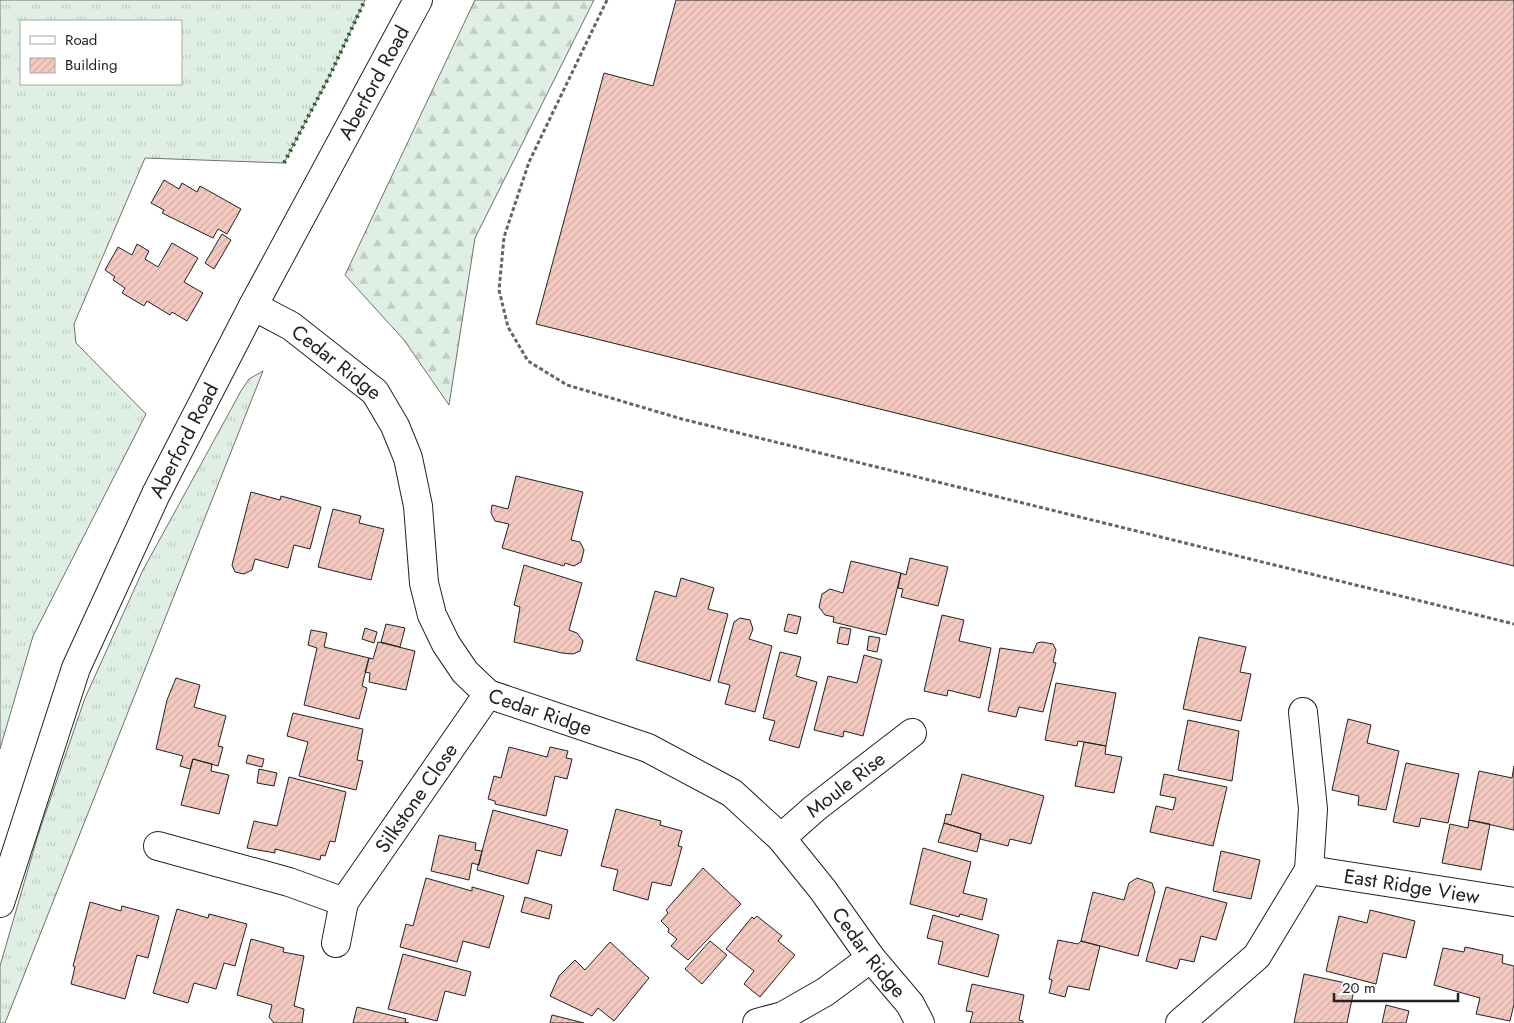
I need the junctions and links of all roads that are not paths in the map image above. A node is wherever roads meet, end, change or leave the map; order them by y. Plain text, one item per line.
1 (418, 0) edge
2 (253, 306) junction
3 (488, 694) junction
4 (1304, 712) dead end
5 (912, 733) dead end
6 (781, 838) junction
7 (158, 846) dead end
8 (1309, 870) junction
9 (344, 902) junction
10 (1514, 902) edge
11 (0, 903) edge
12 (336, 942) dead end
13 (871, 958) junction
14 (757, 1023) edge
15 (920, 1023) edge
16 (1180, 1023) edge

1 - 2 street, Aberford Road
2 - 3 street, Cedar Ridge
2 - 11 street, Aberford Road
3 - 6 street, Cedar Ridge
3 - 9 street, Silkstone Close
4 - 8 street
5 - 6 street, Moule Rise
6 - 13 street, Cedar Ridge
7 - 9 street
8 - 10 street, East Ridge View
8 - 16 street
9 - 12 street, Silkstone Close
13 - 14 street
13 - 15 street, Cedar Ridge

